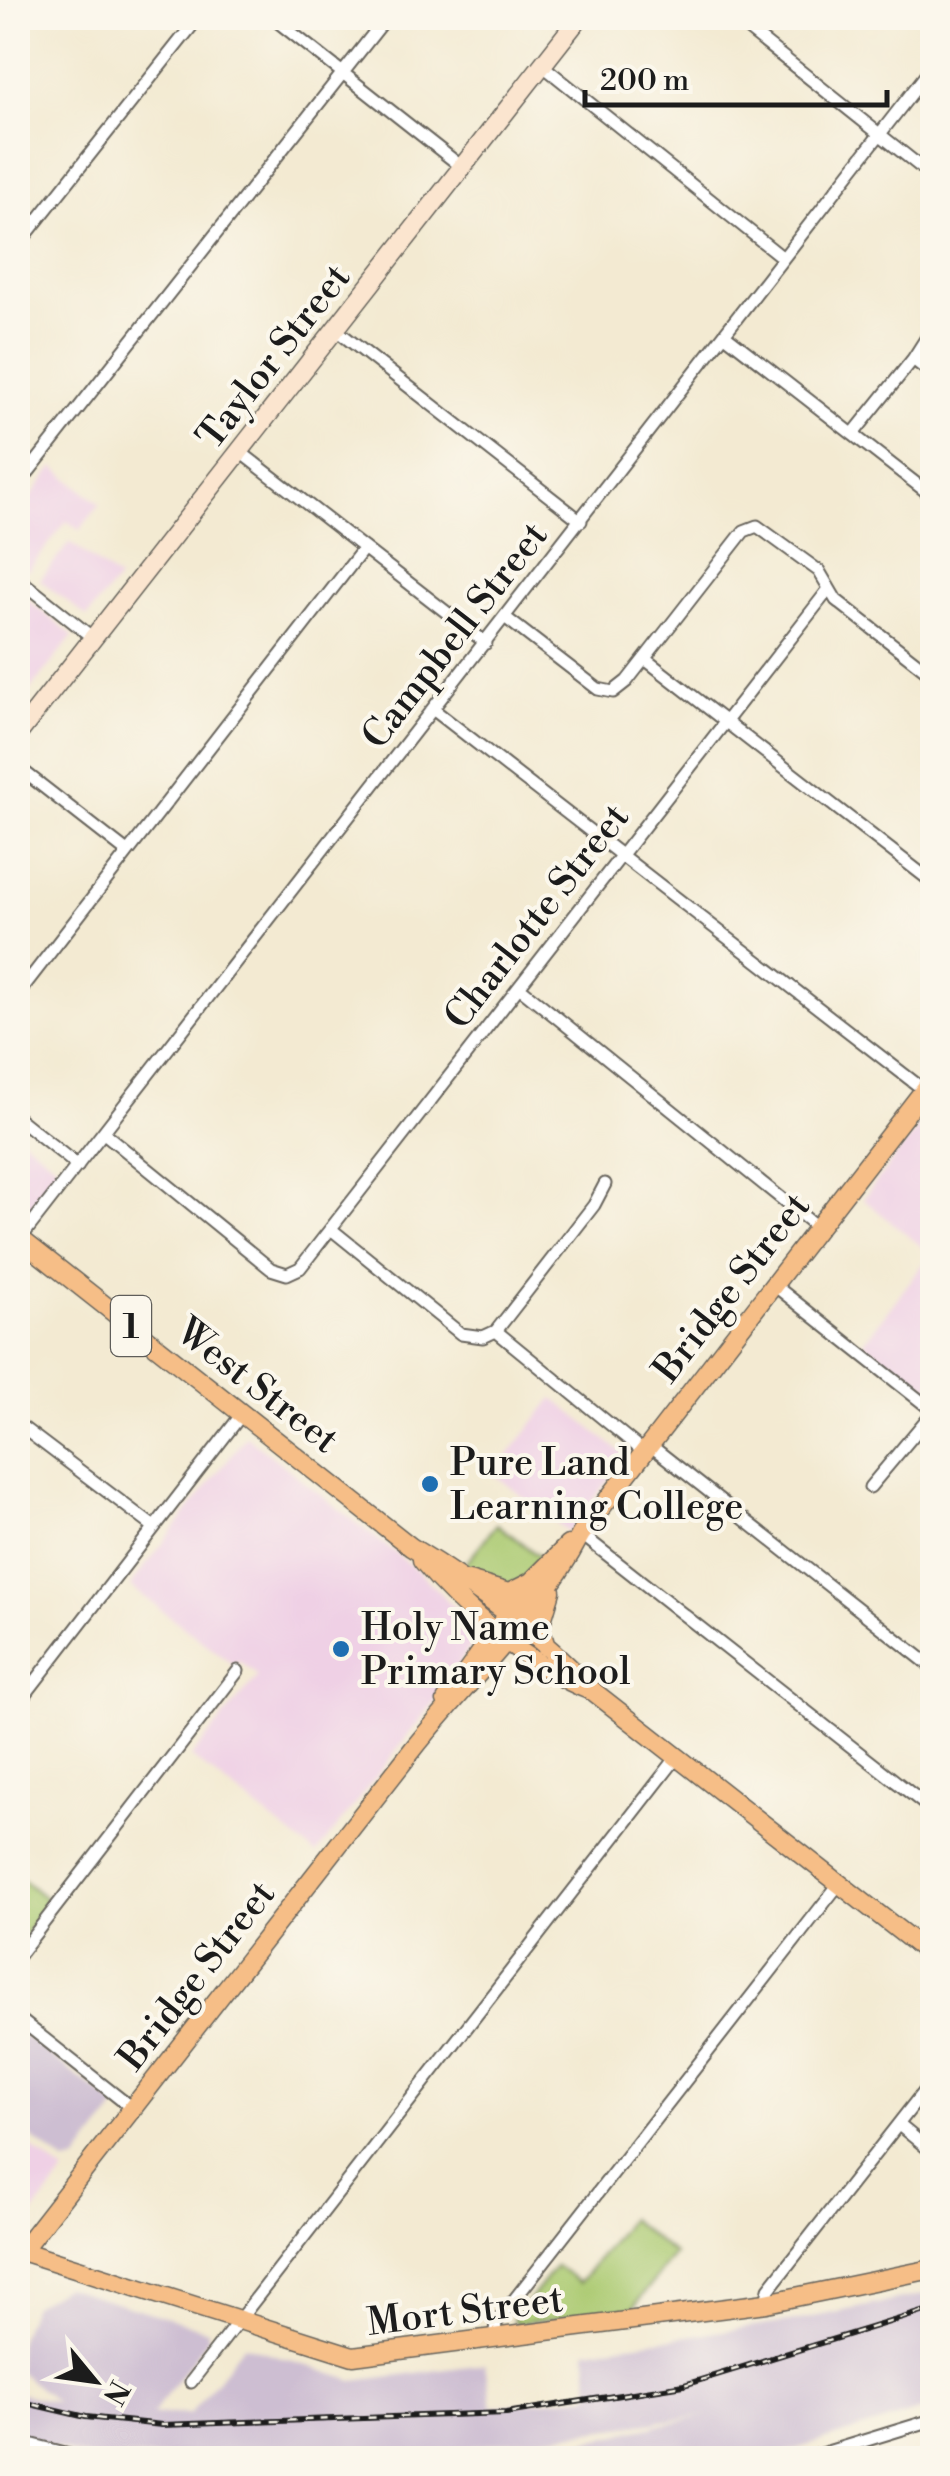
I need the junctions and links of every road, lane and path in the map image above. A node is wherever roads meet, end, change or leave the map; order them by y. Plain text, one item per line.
1 (198, 18) edge
2 (273, 18) edge
3 (386, 18) edge
4 (579, 18) edge
5 (734, 18) edge
6 (542, 65) junction
7 (932, 67) edge
8 (342, 72) junction
9 (880, 135) junction
10 (462, 167) junction
11 (932, 176) edge
12 (18, 245) edge
13 (784, 258) junction
14 (931, 319) edge
15 (335, 328) junction
16 (725, 335) junction
17 (912, 359) junction
18 (932, 374) edge
19 (852, 434) junction
20 (239, 451) junction
21 (18, 485) edge
22 (932, 496) edge
23 (581, 520) junction
24 (364, 548) junction
25 (18, 578) edge
26 (829, 588) junction
27 (506, 618) junction
28 (93, 638) junction
29 (486, 643) junction
30 (645, 659) junction
31 (932, 675) edge
32 (434, 710) junction
33 (725, 722) junction
34 (18, 734) edge
35 (18, 766) edge
36 (127, 852) junction
37 (621, 855) junction
38 (932, 882) edge
39 (519, 987) junction
40 (18, 994) edge
41 (928, 1085) edge
42 (18, 1118) edge
43 (104, 1133) junction
44 (78, 1166) junction
45 (605, 1184) dead end
46 (818, 1228) junction
47 (332, 1229) junction
48 (19, 1238) edge
49 (774, 1285) junction
50 (496, 1332) junction
51 (932, 1412) edge
52 (242, 1414) junction
53 (18, 1424) edge
54 (647, 1449) junction
55 (870, 1486) dead end
56 (154, 1527) junction
57 (581, 1534) junction
58 (411, 1547) junction
59 (568, 1560) junction
60 (447, 1569) junction
61 (531, 1582) junction
62 (506, 1627) junction
63 (547, 1648) junction
64 (932, 1666) edge
65 (238, 1671) dead end
66 (594, 1692) junction
67 (18, 1704) edge
68 (677, 1757) junction
69 (932, 1810) edge
70 (839, 1884) junction
71 (18, 1956) edge
72 (932, 1956) edge
73 (18, 2018) edge
74 (932, 2082) edge
75 (133, 2108) junction
76 (898, 2125) junction
77 (932, 2152) edge
78 (19, 2251) edge
79 (932, 2270) edge
80 (766, 2303) junction
81 (236, 2322) junction
82 (494, 2339) junction
83 (190, 2382) dead end
84 (932, 2420) edge
85 (18, 2441) edge
86 (85, 2458) edge
87 (808, 2458) edge

1 - 12 street
2 - 8 street
3 - 8 street
4 - 6 street, Taylor Street
5 - 9 street
6 - 10 street, Taylor Street
6 - 13 street
7 - 9 street, Campbell Street
8 - 10 street
8 - 21 street
9 - 11 street
9 - 13 street, Campbell Street
10 - 15 street, Taylor Street
13 - 16 street, Campbell Street
14 - 17 street
15 - 20 street, Taylor Street
15 - 23 street
16 - 19 street
16 - 23 street, Campbell Street
17 - 18 street
17 - 19 street
19 - 22 street
20 - 24 street
20 - 28 street, Taylor Street
23 - 27 street, Campbell Street
24 - 29 street
24 - 36 street
25 - 28 street
26 - 30 street
26 - 31 street
26 - 33 street, Charlotte Street
27 - 29 street, Campbell Street
27 - 30 street
28 - 34 street, Taylor Street
29 - 32 street, Campbell Street
30 - 33 street
32 - 37 street
32 - 43 street, Campbell Street
33 - 37 street, Charlotte Street
33 - 38 street
35 - 36 street
36 - 40 street
37 - 39 street, Charlotte Street
37 - 41 street
39 - 46 street
39 - 47 street, Charlotte Street
41 - 46 main road, Bridge Street
42 - 44 street
43 - 44 street, Campbell Street
43 - 47 street, Charlotte Street
44 - 48 street, Campbell Street
45 - 50 street
46 - 49 main road, Bridge Street
47 - 50 street
48 - 52 main road, West Street / 1
49 - 51 street
49 - 54 main road, Bridge Street
50 - 54 street
51 - 55 street
52 - 56 street
52 - 58 main road, West Street
53 - 56 street
54 - 57 main road, Bridge Street
54 - 64 street
56 - 67 street
57 - 59 main road, Bridge Street
57 - 61 main road, Bridge Street
57 - 69 street
58 - 60 main road, West Street
58 - 62 main road, West Street
59 - 62 main road, Bridge Street
59 - 63 main road
60 - 61 main road
60 - 62 main road, West Street
61 - 62 main road, Bridge Street
62 - 63 main road, West Street
62 - 66 main road, West Street
62 - 75 main road, Bridge Street
63 - 66 main road, West Street
65 - 71 street
66 - 68 main road, West Street
68 - 70 main road, West Street
68 - 81 street
70 - 72 main road, West Street
70 - 82 street
73 - 75 street
74 - 76 street
75 - 78 main road, Bridge Street
76 - 77 street
76 - 80 street
78 - 81 main road, Mort Street
79 - 80 main road, Mort Street
80 - 82 main road, Mort Street
81 - 82 main road, Mort Street
81 - 83 street
84 - 87 street
85 - 86 street

